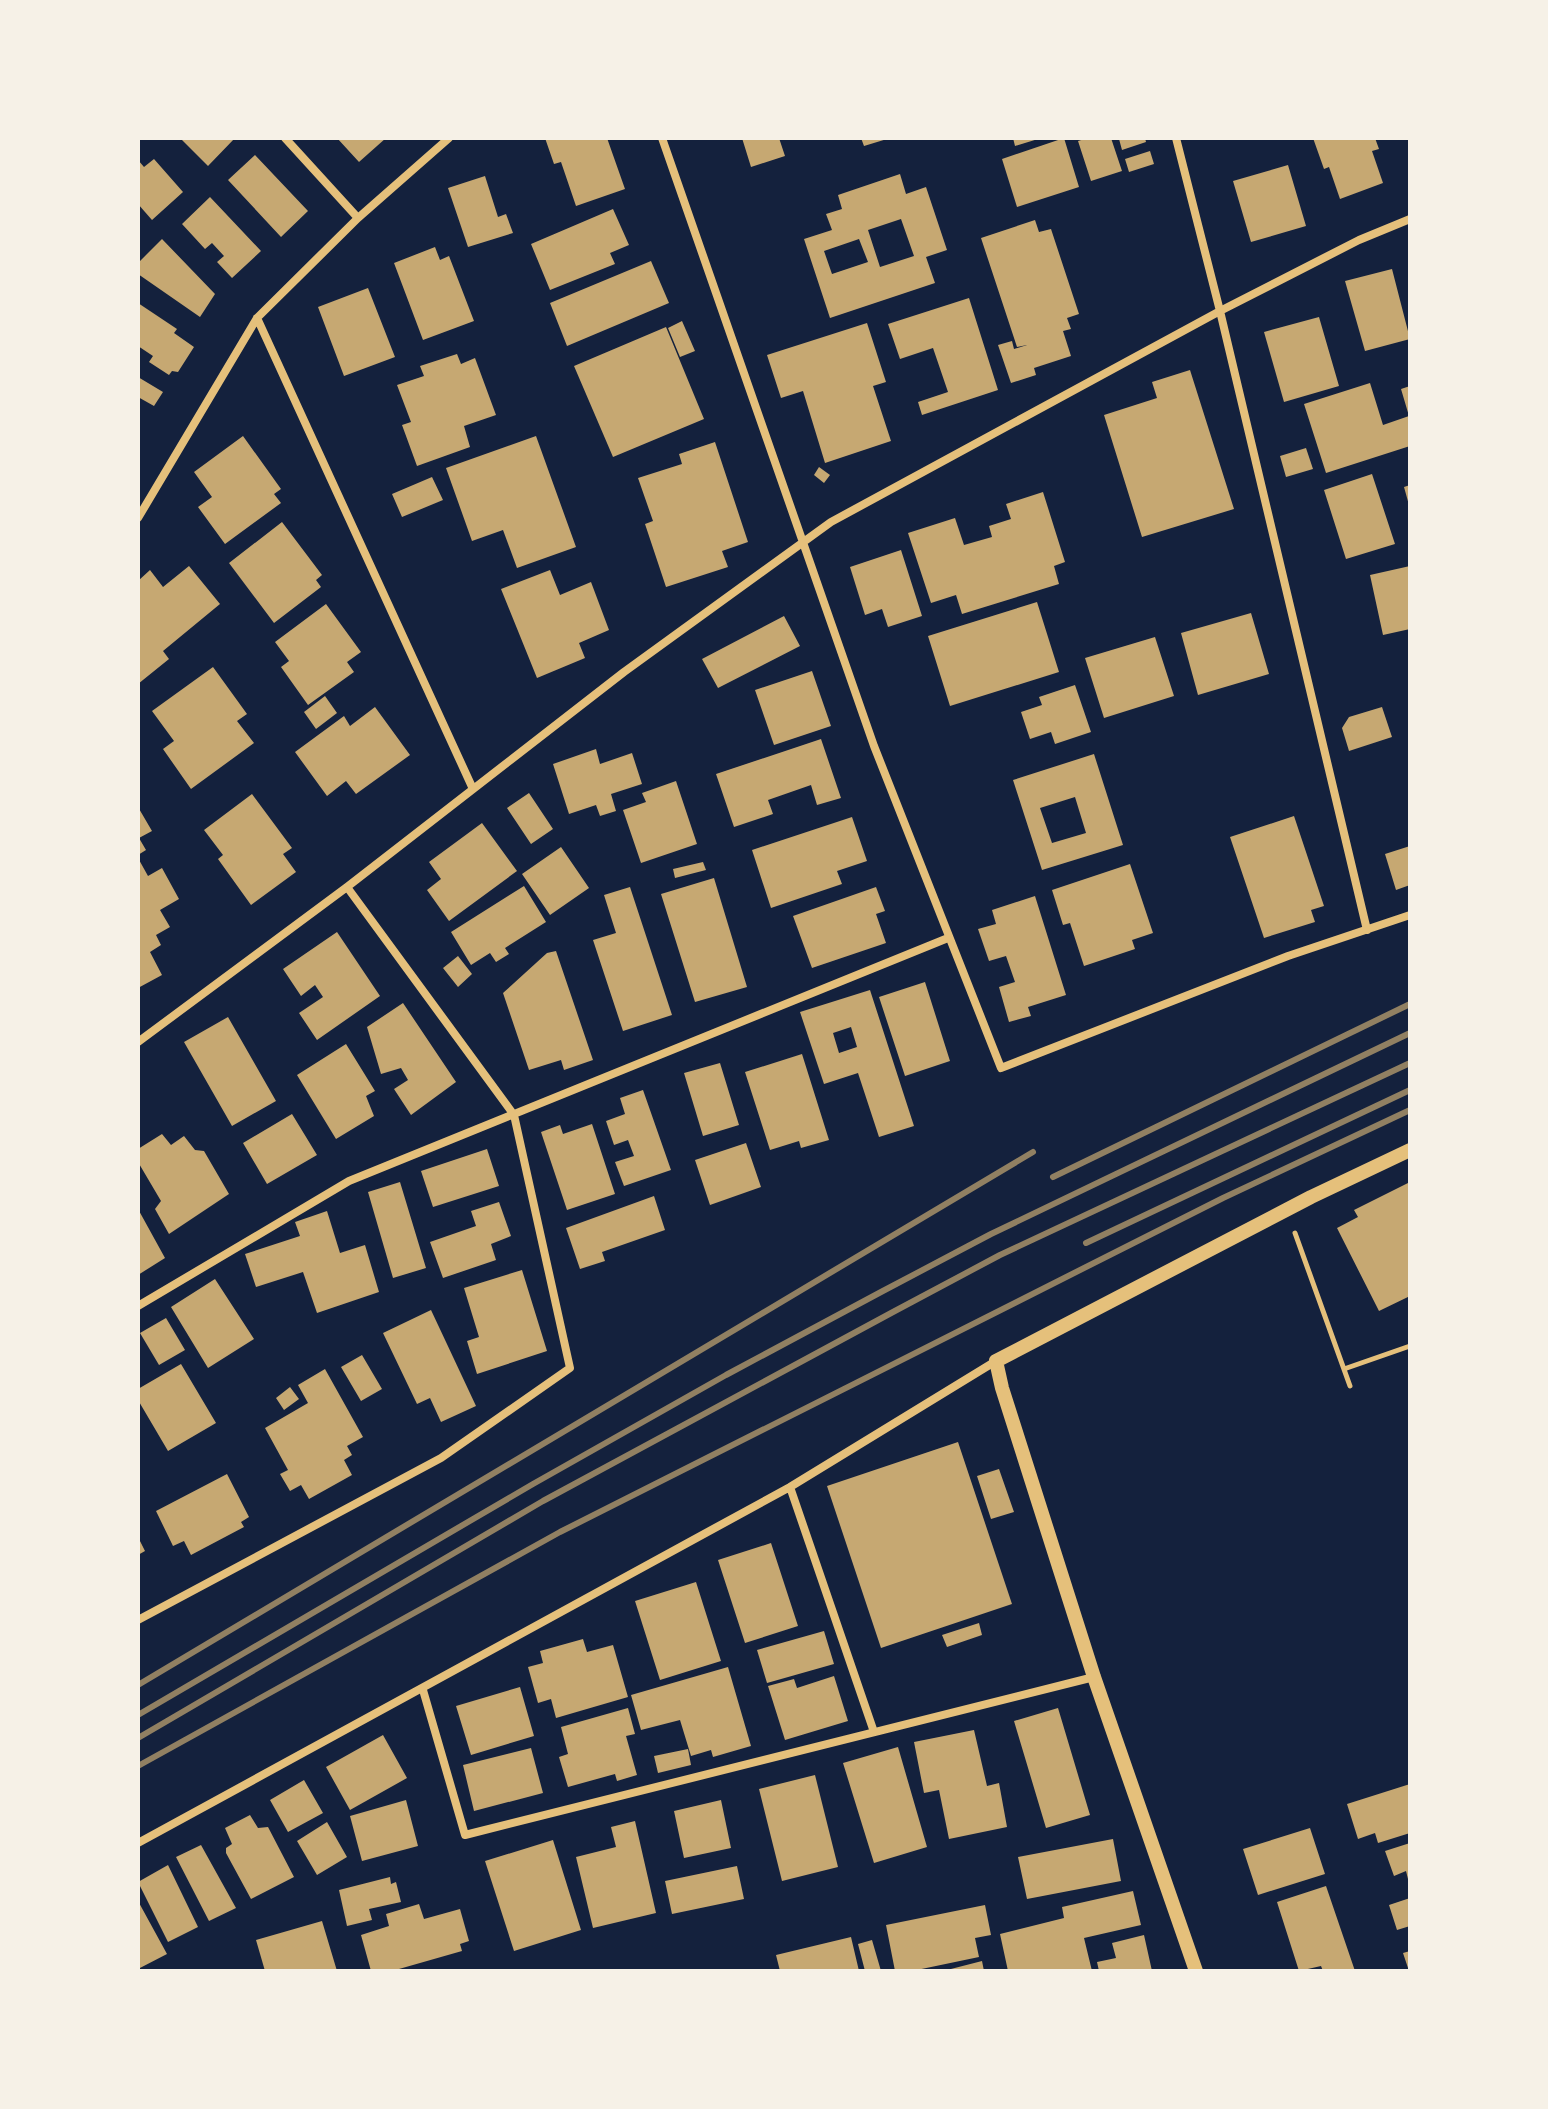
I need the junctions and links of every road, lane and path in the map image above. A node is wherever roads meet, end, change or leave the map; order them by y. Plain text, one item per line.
1 (285, 138) edge
2 (449, 138) edge
3 (662, 138) edge
4 (1176, 138) edge
5 (358, 218) junction
6 (1410, 219) edge
7 (1220, 311) junction
8 (257, 318) junction
9 (138, 518) edge
10 (803, 542) junction
11 (473, 789) junction
12 (347, 887) junction
13 (1410, 915) edge
14 (1367, 930) junction
15 (948, 938) junction
16 (138, 1042) edge
17 (514, 1115) junction
18 (1410, 1150) edge
19 (1287, 1209) junction
20 (138, 1306) edge
21 (1410, 1346) edge
22 (996, 1361) junction
23 (1344, 1369) junction
24 (1350, 1386) dead end
25 (790, 1487) junction
26 (138, 1620) edge
27 (1094, 1677) junction
28 (423, 1690) junction
29 (874, 1732) junction
30 (138, 1843) edge
31 (1196, 1971) edge

1 - 5 street
2 - 5 street
3 - 10 street
4 - 7 street
5 - 8 street
6 - 7 street
7 - 10 street
7 - 14 street
8 - 9 street
8 - 11 street
10 - 11 street
10 - 15 street
11 - 12 street
12 - 16 street
12 - 17 street
13 - 14 street
14 - 15 street
15 - 17 street
17 - 20 street
17 - 26 street
18 - 19 street
19 - 22 street
19 - 23 path
21 - 23 path
22 - 25 street
22 - 27 street
23 - 24 path
25 - 28 street
25 - 29 street
27 - 29 street
27 - 31 street
28 - 29 street
28 - 30 street

